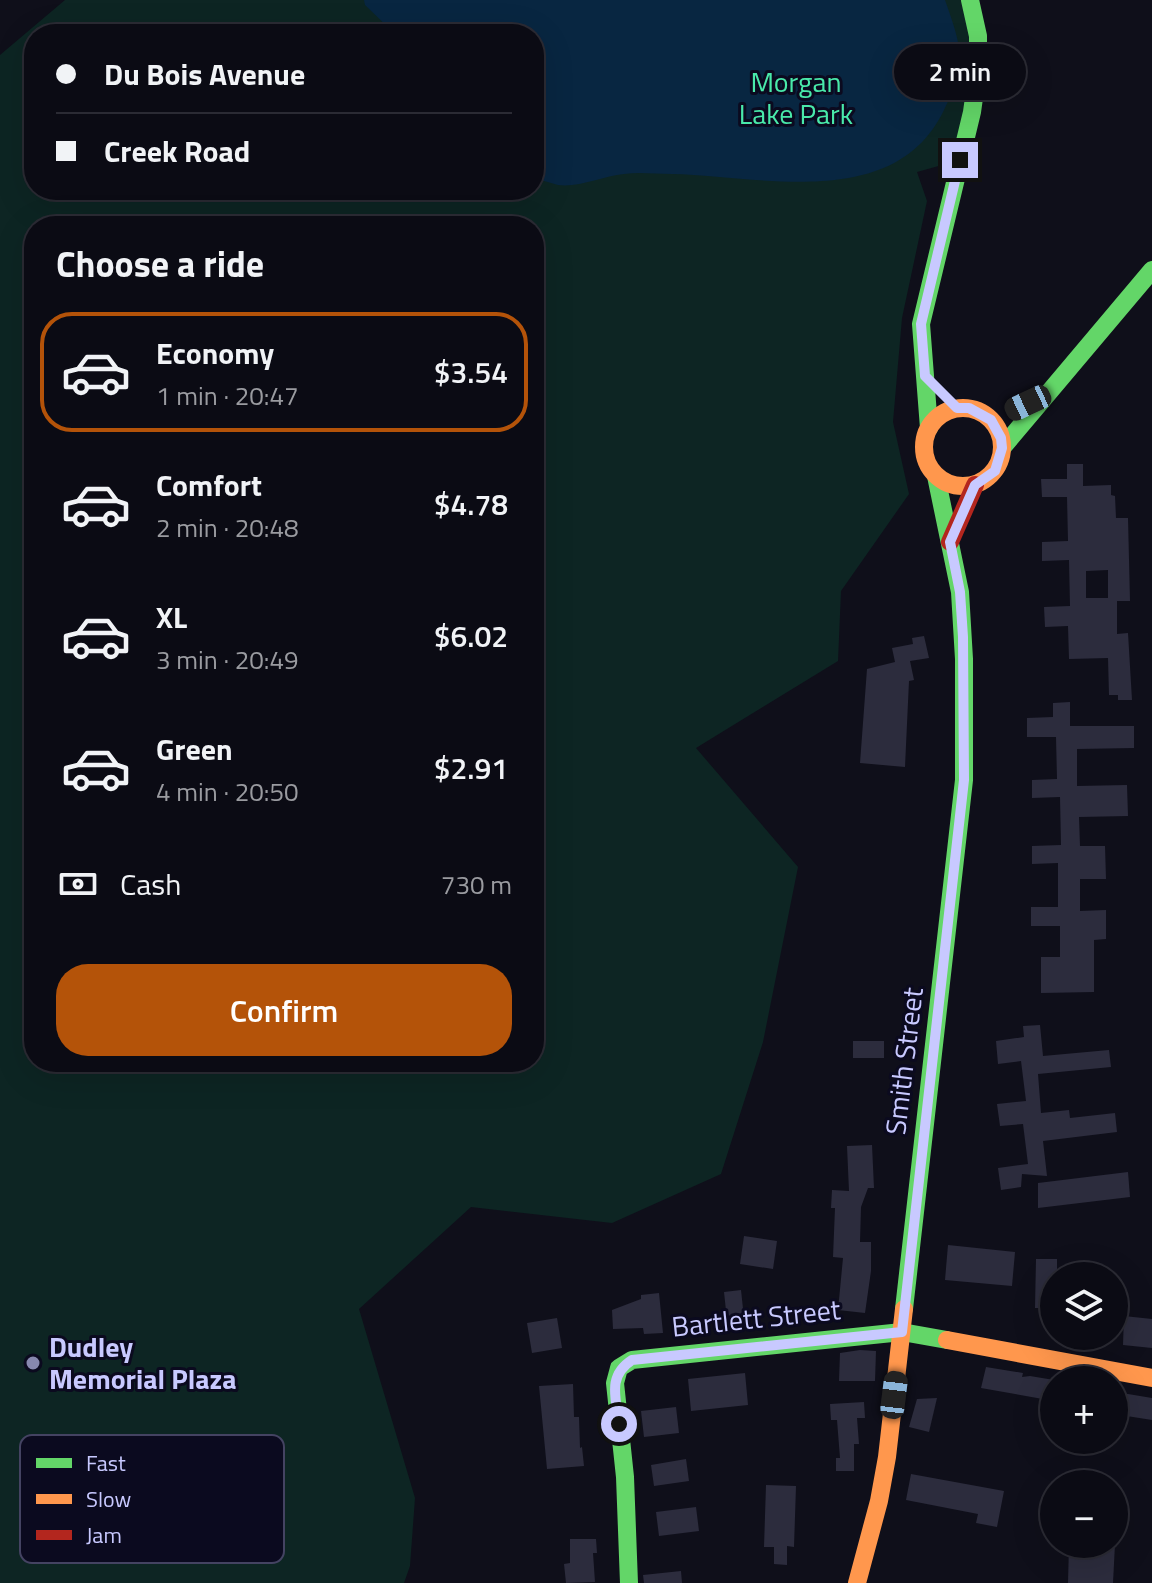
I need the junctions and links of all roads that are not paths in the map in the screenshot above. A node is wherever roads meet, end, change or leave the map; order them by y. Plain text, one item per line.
1 (970, 0) edge
2 (1152, 270) edge
3 (925, 376) junction
4 (1043, 397) junction
5 (957, 408) junction
6 (991, 420) junction
7 (929, 428) junction
8 (1002, 448) junction
9 (936, 476) junction
10 (975, 485) junction
11 (950, 542) junction
12 (902, 1332) junction
13 (1152, 1378) edge
14 (629, 1583) edge
15 (857, 1583) edge

1 - 3 street
2 - 4 street
3 - 5 street
3 - 7 street
4 - 6 street
4 - 8 street
5 - 6 street
5 - 7 street
6 - 8 street
7 - 9 street
8 - 10 street
9 - 10 street
9 - 11 street, Smith Street
10 - 11 street
11 - 12 street, Smith Street
12 - 13 street, Bartlett Street
12 - 14 street, Bartlett Street
12 - 15 street, Smith Street

